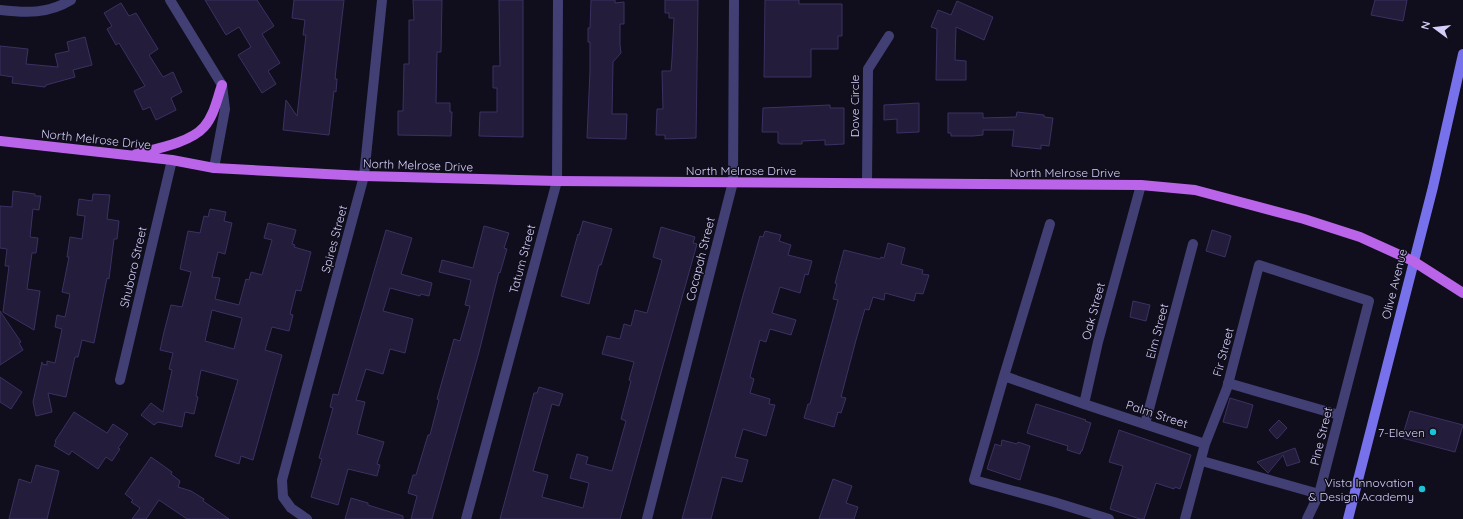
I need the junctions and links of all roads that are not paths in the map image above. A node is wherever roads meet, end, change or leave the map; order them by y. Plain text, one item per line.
1 (71, 0) edge
2 (170, 0) edge
3 (382, 0) edge
4 (558, 0) edge
5 (734, 0) edge
6 (0, 10) edge
7 (889, 36) dead end
8 (1463, 54) edge
9 (222, 85) junction
10 (0, 141) edge
11 (131, 156) junction
12 (172, 160) junction
13 (214, 168) junction
14 (364, 176) junction
15 (556, 182) junction
16 (733, 182) junction
17 (867, 183) junction
18 (1141, 185) junction
19 (1050, 224) dead end
20 (1193, 244) dead end
21 (1413, 262) junction
22 (1463, 293) edge
23 (1369, 301) joint
24 (1004, 376) junction
25 (120, 380) dead end
26 (1228, 383) junction
27 (1084, 404) junction
28 (1340, 415) junction
29 (1145, 424) junction
30 (1205, 444) junction
31 (1202, 461) junction
32 (1319, 494) junction
33 (307, 519) edge
34 (466, 519) edge
35 (647, 519) edge
36 (1109, 519) edge
37 (1185, 519) edge
38 (1307, 519) edge
39 (1348, 519) edge

1 - 6 street
2 - 9 street
3 - 14 street, Spires Street
4 - 15 street, Tatum Street
5 - 16 street, Cocapah Street
7 - 17 street, Dove Circle
8 - 21 main road, Olive Avenue
9 - 11 main road
9 - 13 street
10 - 11 main road, North Melrose Drive
11 - 12 main road, North Melrose Drive
12 - 13 main road, North Melrose Drive
12 - 25 street, Shuboro Street
13 - 14 main road, North Melrose Drive
14 - 15 main road, North Melrose Drive
14 - 33 street, Spires Street
15 - 16 main road, North Melrose Drive
15 - 34 street, Tatum Street
16 - 17 main road, North Melrose Drive
16 - 35 street, Cocapah Street
17 - 18 main road, North Melrose Drive
18 - 21 main road, North Melrose Drive
18 - 27 street, Oak Street
19 - 24 street
20 - 29 street, Elm Street
21 - 22 main road, North Melrose Drive
21 - 39 main road, Olive Avenue
23 - 26 street, Fir Street
23 - 28 street, Pine Street
24 - 27 street, Palm Street
24 - 36 street
26 - 28 street
26 - 30 street, Fir Street
27 - 29 street, Palm Street
28 - 32 street, Pine Street
29 - 30 street, Palm Street
30 - 31 street
31 - 32 street
31 - 37 street
32 - 38 street, Pine Street

